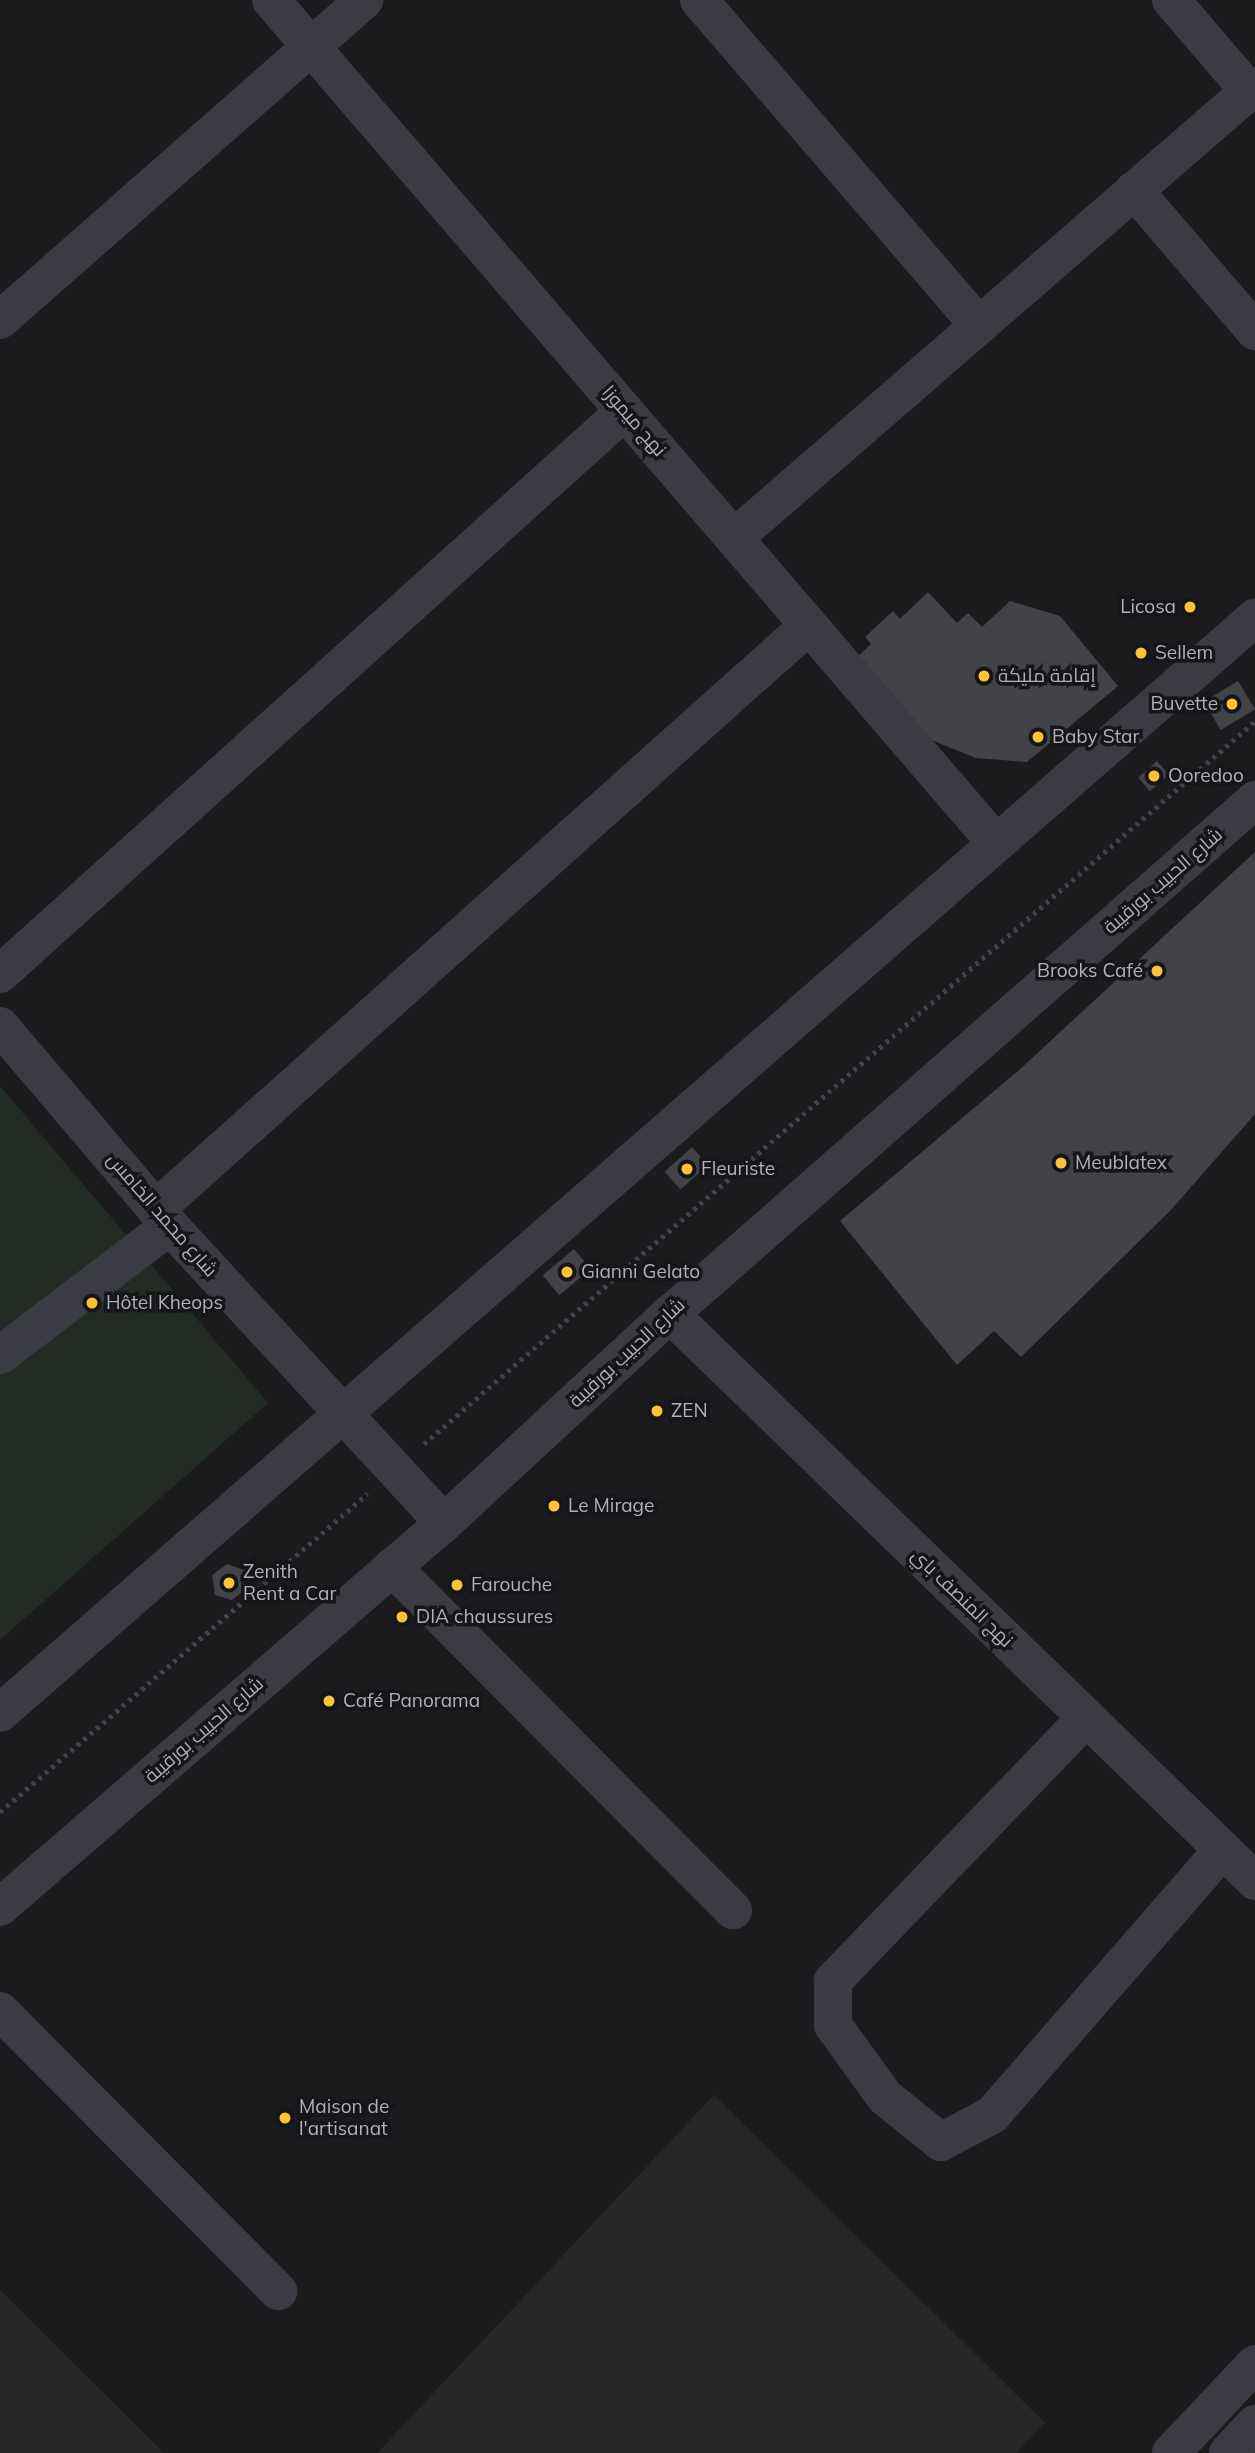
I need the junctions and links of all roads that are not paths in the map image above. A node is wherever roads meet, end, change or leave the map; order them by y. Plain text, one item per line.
1 (271, 0) edge
2 (365, 0) edge
3 (699, 0) edge
4 (1171, 0) edge
5 (310, 44) junction
6 (1252, 89) edge
7 (1134, 190) junction
8 (0, 320) edge
9 (979, 325) junction
10 (1255, 331) edge
11 (625, 411) junction
12 (734, 538) junction
13 (1255, 618) edge
14 (808, 626) junction
15 (1255, 800) edge
16 (996, 843) junction
17 (0, 974) edge
18 (0, 1026) edge
19 (163, 1217) junction
20 (670, 1314) junction
21 (0, 1355) edge
22 (342, 1414) junction
23 (444, 1523) junction
24 (392, 1567) junction
25 (0, 1713) edge
26 (1085, 1719) junction
27 (1222, 1850) junction
28 (1255, 1881) edge
29 (0, 1907) edge
30 (733, 1910) dead end
31 (0, 2011) edge
32 (278, 2291) dead end
33 (1255, 2364) edge
34 (1255, 2424) edge
35 (1171, 2453) edge
36 (1228, 2453) edge

1 - 5 street, نهج ميموزا
2 - 5 street
3 - 9 street
4 - 6 street
5 - 8 street
5 - 11 street, نهج ميموزا
6 - 7 street
7 - 9 street
7 - 10 street
9 - 12 street
11 - 12 street, نهج ميموزا
11 - 17 street
12 - 14 street, نهج ميموزا
13 - 16 street
14 - 16 street, نهج ميموزا
14 - 19 street
15 - 20 street, شارع الحبيب بورقيبة
16 - 22 street
18 - 19 street, شارع محمد الخامس
19 - 21 street
19 - 22 street, شارع محمد الخامس
20 - 23 street, شارع الحبيب بورقيبة
20 - 26 street, نهج المنصف باي
22 - 23 street, شارع محمد الخامس
22 - 25 street
23 - 24 street, شارع الحبيب بورقيبة
24 - 29 street, شارع الحبيب بورقيبة
24 - 30 street
26 - 27 street, نهج المنصف باي
26 - 27 street
27 - 28 street, نهج المنصف باي
31 - 32 street
33 - 35 street
34 - 36 street

